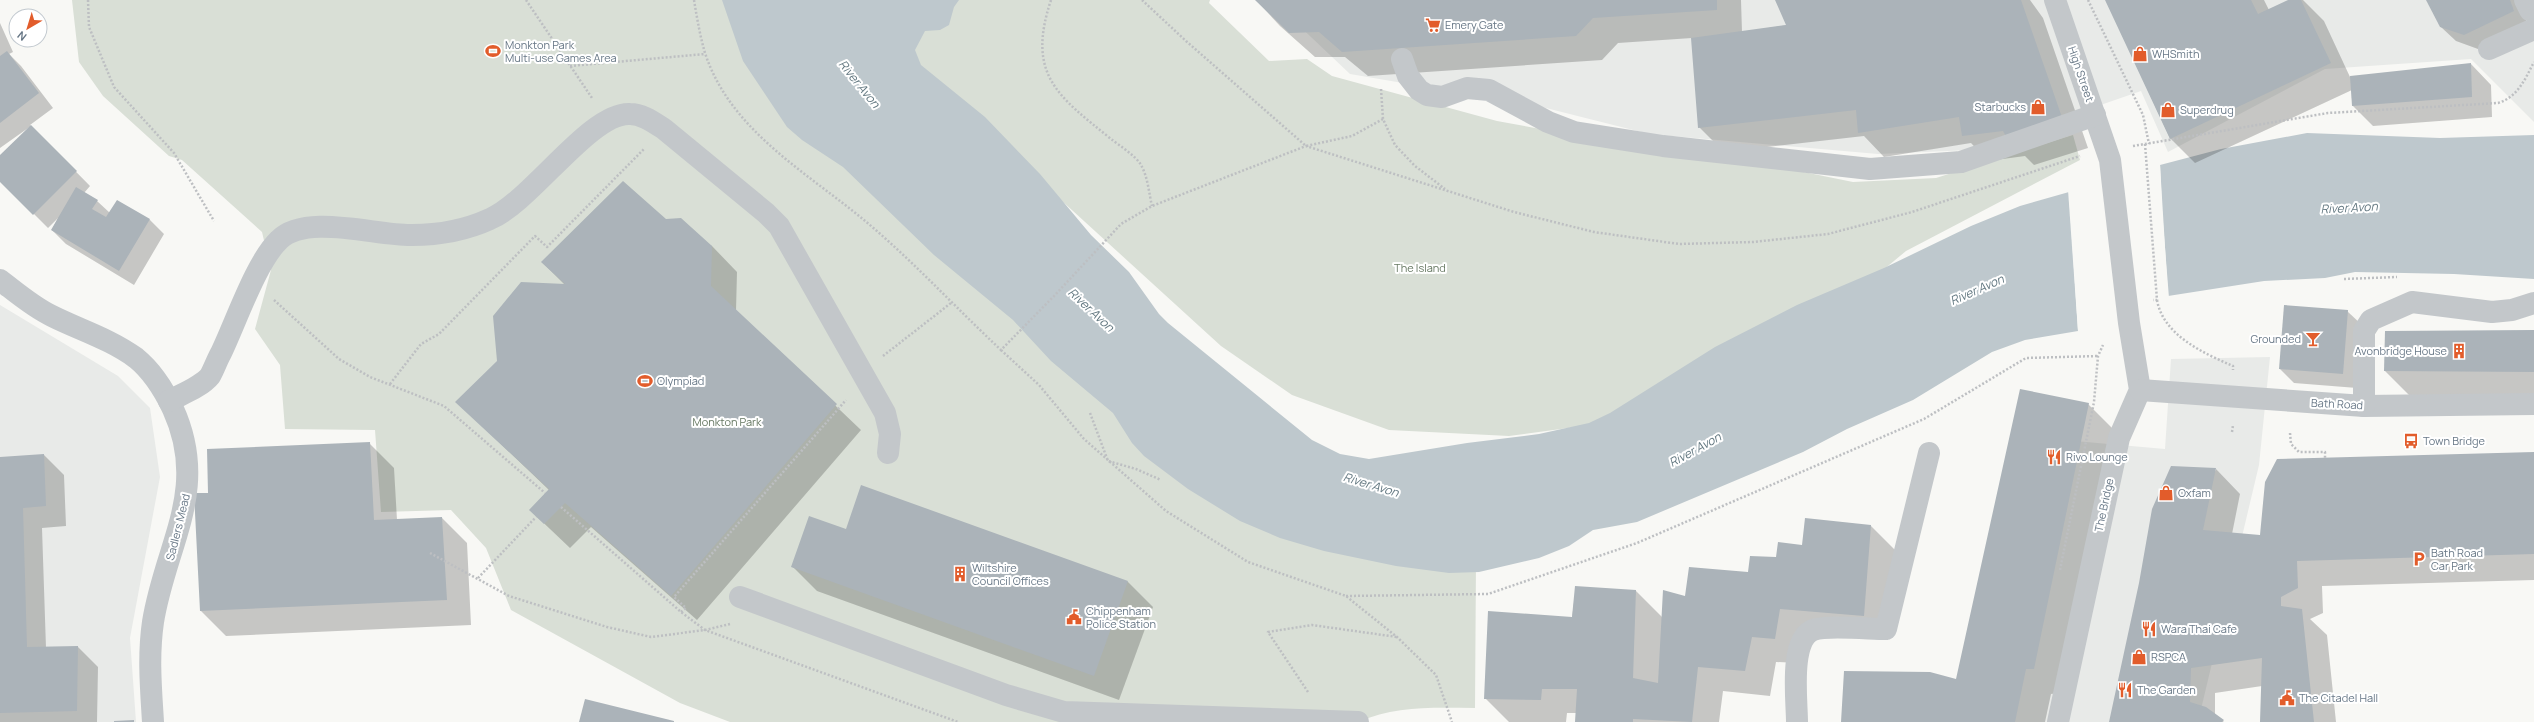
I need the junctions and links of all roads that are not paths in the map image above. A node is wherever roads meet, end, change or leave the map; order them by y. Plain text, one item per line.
1 (2055, 0) edge
2 (2530, 13) edge
3 (2489, 50) dead end
4 (1402, 59) dead end
5 (2095, 115) junction
6 (0, 280) edge
7 (2534, 303) edge
8 (2140, 390) junction
9 (169, 401) junction
10 (2534, 404) edge
11 (2364, 406) junction
12 (888, 453) dead end
13 (1929, 453) dead end
14 (740, 597) dead end
15 (153, 722) edge
16 (1358, 722) edge
17 (1797, 722) edge
18 (2058, 722) edge

1 - 5 street, High Street
2 - 3 street
4 - 5 street
5 - 8 street, High Street
6 - 9 street, Sadlers Mead
7 - 11 street
8 - 11 street, Bath Road
8 - 18 street, The Bridge
9 - 12 street
9 - 15 street, Sadlers Mead
10 - 11 street, Bath Road
13 - 17 street
14 - 16 street

